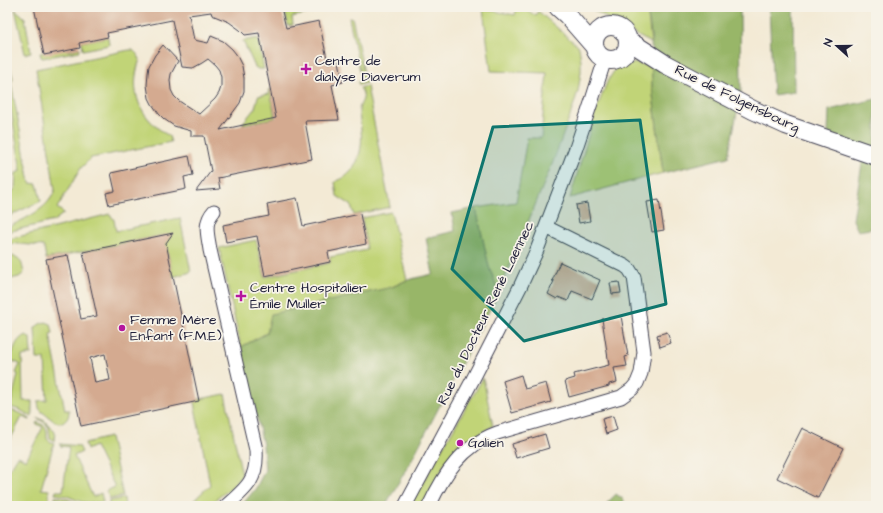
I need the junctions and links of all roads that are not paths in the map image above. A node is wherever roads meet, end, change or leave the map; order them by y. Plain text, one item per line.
1 (562, 11) edge
2 (601, 28) junction
3 (629, 41) junction
4 (607, 54) junction
5 (666, 64) junction
6 (876, 156) edge
7 (214, 211) dead end
8 (546, 227) junction
9 (226, 506) edge
10 (405, 506) edge
11 (429, 506) edge

1 - 2 main road
1 - 4 main road
2 - 3 main road
2 - 4 main road
3 - 4 main road
3 - 5 main road, Rue de Folgensbourg
4 - 5 main road, Rue de Folgensbourg
4 - 8 street, Rue du Docteur René Laennec
5 - 6 main road, Rue de Folgensbourg
7 - 9 street
8 - 10 street, Rue du Docteur René Laennec
8 - 11 street

